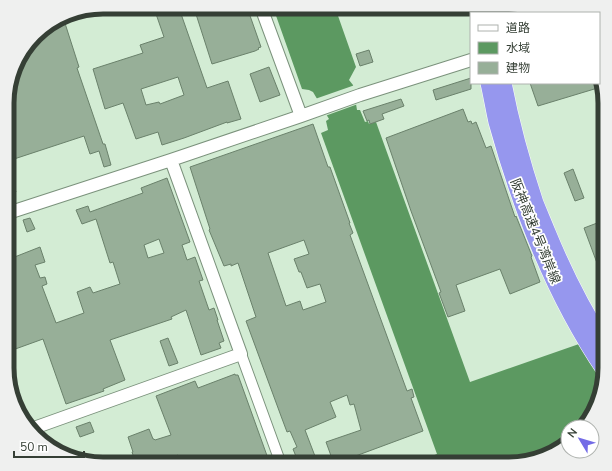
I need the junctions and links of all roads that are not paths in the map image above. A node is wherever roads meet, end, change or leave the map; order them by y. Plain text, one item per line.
1 (263, 14) edge
2 (470, 60) edge
3 (490, 84) edge
4 (503, 84) edge
5 (301, 116) junction
6 (171, 160) junction
7 (14, 211) edge
8 (598, 334) edge
9 (241, 354) junction
10 (598, 359) edge
11 (35, 426) edge
12 (278, 457) edge

1 - 5 street
2 - 5 street
3 - 10 highway, 阪神高速4号湾岸線
4 - 8 highway, 阪神高速4号湾岸線
5 - 6 street
6 - 7 street
6 - 9 street
9 - 11 street
9 - 12 street

